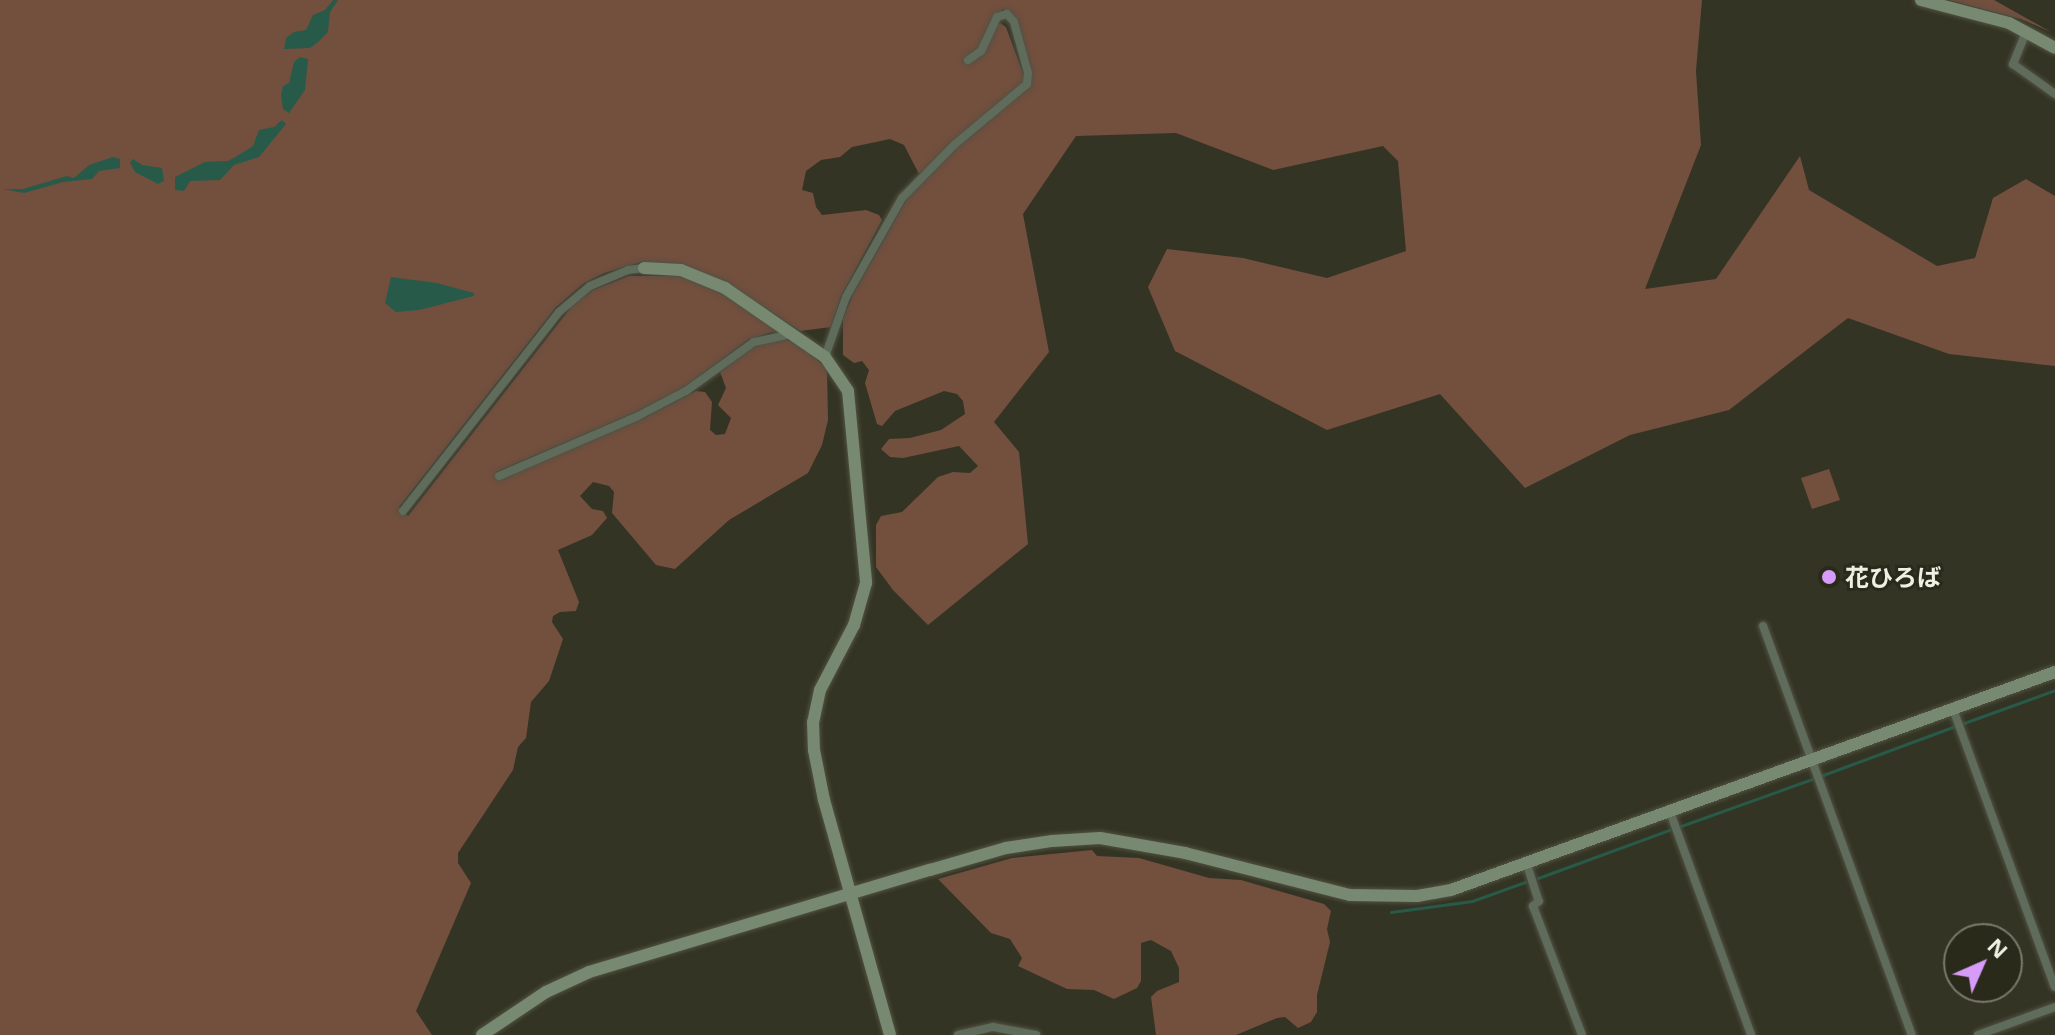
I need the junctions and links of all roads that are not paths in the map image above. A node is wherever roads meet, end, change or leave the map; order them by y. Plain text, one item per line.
1 (1921, 0) edge
2 (2026, 32) junction
3 (2055, 48) edge
4 (968, 60) dead end
5 (2055, 94) edge
6 (644, 268) joint
7 (792, 333) junction
8 (825, 357) junction
9 (499, 476) dead end
10 (403, 511) dead end
11 (1763, 626) dead end
12 (2055, 672) edge
13 (1953, 709) junction
14 (1812, 761) junction
15 (1670, 812) junction
16 (1527, 865) junction
17 (849, 893) junction
18 (2055, 987) edge
19 (2055, 1007) edge
20 (482, 1035) edge
21 (890, 1035) edge
22 (958, 1035) edge
23 (1036, 1035) edge
24 (1582, 1035) edge
25 (1751, 1035) edge
26 (1912, 1035) edge
27 (1978, 1035) edge

1 - 2 street
2 - 3 street
2 - 5 street
4 - 8 street
6 - 7 street
6 - 10 street
7 - 8 street
7 - 9 street
8 - 17 street
11 - 14 street
12 - 13 street
13 - 14 street
13 - 18 street
14 - 15 street
14 - 26 street
15 - 16 street
15 - 25 street
16 - 17 street
16 - 24 street
17 - 20 street
17 - 21 street
19 - 27 street
22 - 23 street

